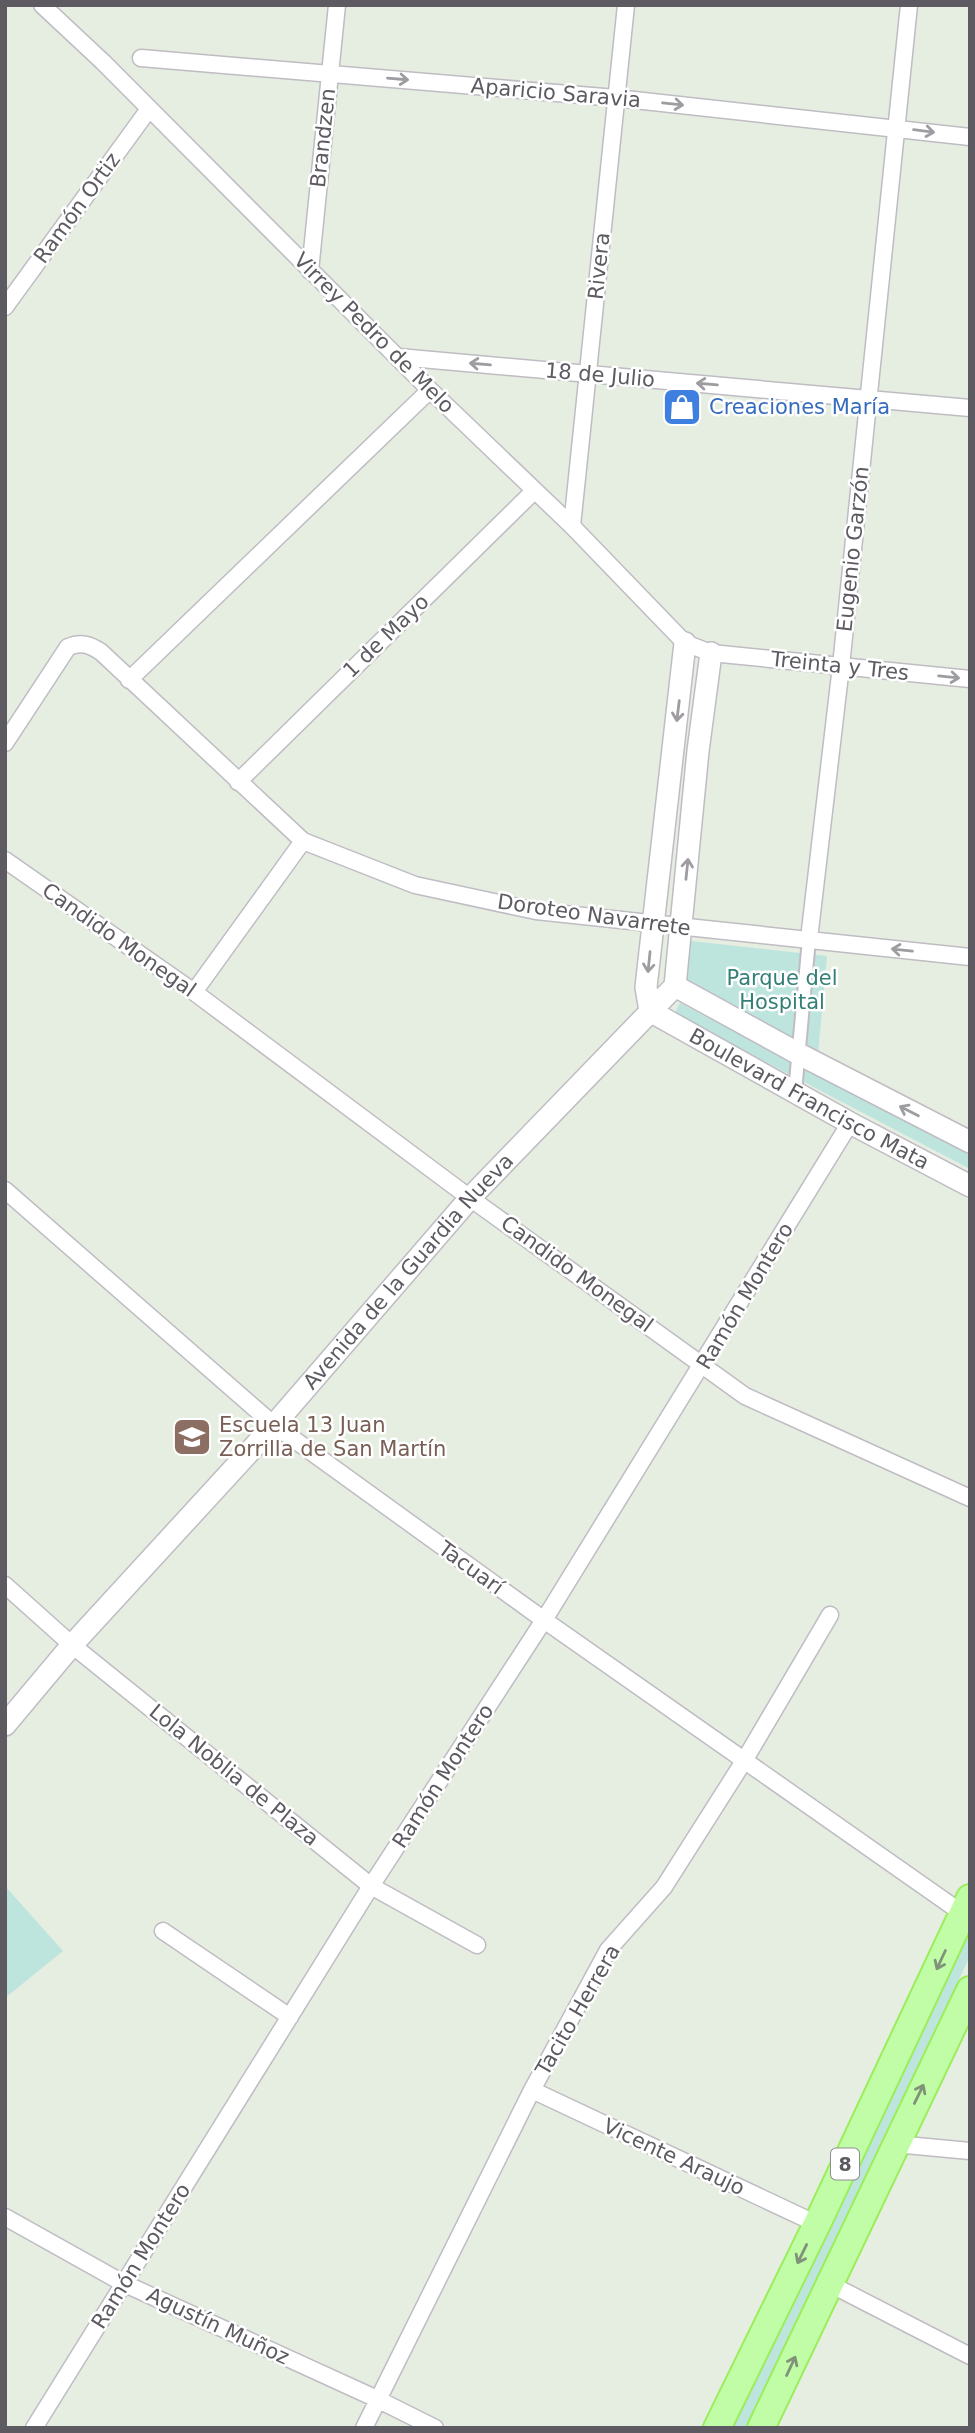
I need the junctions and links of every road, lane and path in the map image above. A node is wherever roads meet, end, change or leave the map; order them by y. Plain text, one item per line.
1 (42, 5) edge
2 (337, 5) edge
3 (626, 5) edge
4 (909, 5) edge
5 (141, 58) dead end
6 (330, 73) junction
7 (617, 98) junction
8 (149, 109) junction
9 (898, 128) junction
10 (970, 137) edge
11 (310, 271) junction
12 (5, 307) edge
13 (398, 357) junction
14 (587, 374) junction
15 (430, 390) junction
16 (869, 398) junction
17 (970, 408) edge
18 (534, 491) junction
19 (572, 526) junction
20 (685, 643) junction
21 (711, 653) junction
22 (841, 666) junction
23 (970, 679) edge
24 (129, 680) junction
25 (5, 743) edge
26 (237, 782) junction
27 (303, 841) junction
28 (5, 860) edge
29 (653, 924) junction
30 (681, 927) junction
31 (808, 939) junction
32 (970, 957) edge
33 (675, 986) junction
34 (194, 992) junction
35 (650, 1011) junction
36 (799, 1054) junction
37 (795, 1092) junction
38 (850, 1123) junction
39 (970, 1142) edge
40 (970, 1186) edge
41 (5, 1189) edge
42 (470, 1198) junction
43 (703, 1365) junction
44 (274, 1425) junction
45 (970, 1498) edge
46 (5, 1585) edge
47 (830, 1615) dead end
48 (544, 1620) junction
49 (72, 1645) junction
50 (5, 1725) edge
51 (744, 1761) junction
52 (371, 1886) junction
53 (966, 1906) edge
54 (163, 1931) dead end
55 (477, 1945) dead end
56 (970, 1990) edge
57 (290, 2017) junction
58 (532, 2090) junction
59 (895, 2144) junction
60 (970, 2151) edge
61 (5, 2217) edge
62 (817, 2224) junction
63 (123, 2283) junction
64 (830, 2284) junction
65 (970, 2356) edge
66 (377, 2399) junction
67 (34, 2428) edge
68 (364, 2428) edge
69 (435, 2428) edge
70 (717, 2428) edge
71 (761, 2428) edge

1 - 8 street, Virrey Pedro de Melo
2 - 6 street, Brandzen
3 - 7 street, Rivera
4 - 9 street, Eugenio Garzón
5 - 6 street, Aparicio Saravia
6 -> 7 street, Aparicio Saravia
6 - 11 street, Brandzen
7 -> 9 street, Aparicio Saravia
7 - 14 street, Rivera
8 - 11 street, Virrey Pedro de Melo
8 - 12 street, Ramón Ortiz
9 -> 10 street, Aparicio Saravia
9 - 16 street, Eugenio Garzón
11 - 13 street, Virrey Pedro de Melo
14 -> 13 street, 18 de Julio
13 - 15 street, Virrey Pedro de Melo
16 -> 14 street, 18 de Julio
14 - 19 street, Rivera
15 - 18 street, Virrey Pedro de Melo
15 - 24 street
16 - 17 street, 18 de Julio
16 - 22 street, Eugenio Garzón
18 - 19 street, Virrey Pedro de Melo
18 - 26 street, 1 de Mayo
19 - 20 street, Virrey Pedro de Melo
20 - 21 street, Virrey Pedro de Melo
20 -> 29 street
21 - 22 street, Treinta y Tres
30 -> 21 street
22 -> 23 street, Treinta y Tres
22 - 31 street, Eugenio Garzón
24 - 25 street, Doroteo Navarrete
24 - 26 street, Doroteo Navarrete
26 - 27 street, Doroteo Navarrete
27 - 29 street, Doroteo Navarrete
27 - 34 street
28 - 34 street, Candido Monegal
29 - 30 street, Doroteo Navarrete
29 -> 35 street
30 - 31 street, Doroteo Navarrete
30 - 33 street
32 -> 31 street, Doroteo Navarrete
31 - 36 street, Eugenio Garzón
33 - 35 street, Avenida de la Guardia Nueva
33 - 36 street, Boulevard Francisco Mata
34 - 42 street, Candido Monegal
35 - 37 street, Boulevard Francisco Mata
35 - 42 street, Avenida de la Guardia Nueva
36 - 37 street, Eugenio Garzón
39 -> 36 street, Boulevard Francisco Mata
37 - 38 street, Boulevard Francisco Mata
38 - 40 street, Boulevard Francisco Mata
38 - 43 street, Ramón Montero
41 - 44 street, Tacuarí
42 - 43 street, Candido Monegal
42 - 44 street, Avenida de la Guardia Nueva
43 - 45 street, Candido Monegal
43 - 48 street, Ramón Montero
44 - 48 street, Tacuarí
44 - 49 street, Avenida de la Guardia Nueva
46 - 49 street, Lola Noblia de Plaza
47 - 51 street, Tacito Herrera
48 - 51 street, Tacuarí
48 - 52 street, Ramón Montero
49 - 50 street, Avenida de la Guardia Nueva
49 - 52 street, Lola Noblia de Plaza
51 - 53 street, Tacuarí
51 - 58 street, Tacito Herrera
52 - 55 street, Lola Noblia de Plaza
52 - 57 street, Ramón Montero
53 -> 62 main road, 8
54 - 57 street
59 -> 56 main road, 8
57 - 63 street, Ramón Montero
58 - 62 street, Vicente Araujo
58 - 66 street, Tacito Herrera
59 - 60 street
59 - 64 main road, 8
61 - 63 street, Agustín Muñoz
62 -> 70 main road, 8
63 - 66 street, Agustín Muñoz
63 - 67 street, Ramón Montero
64 - 65 street
71 -> 64 main road, 8
66 - 68 street, Tacito Herrera
66 - 69 street, Agustín Muñoz

